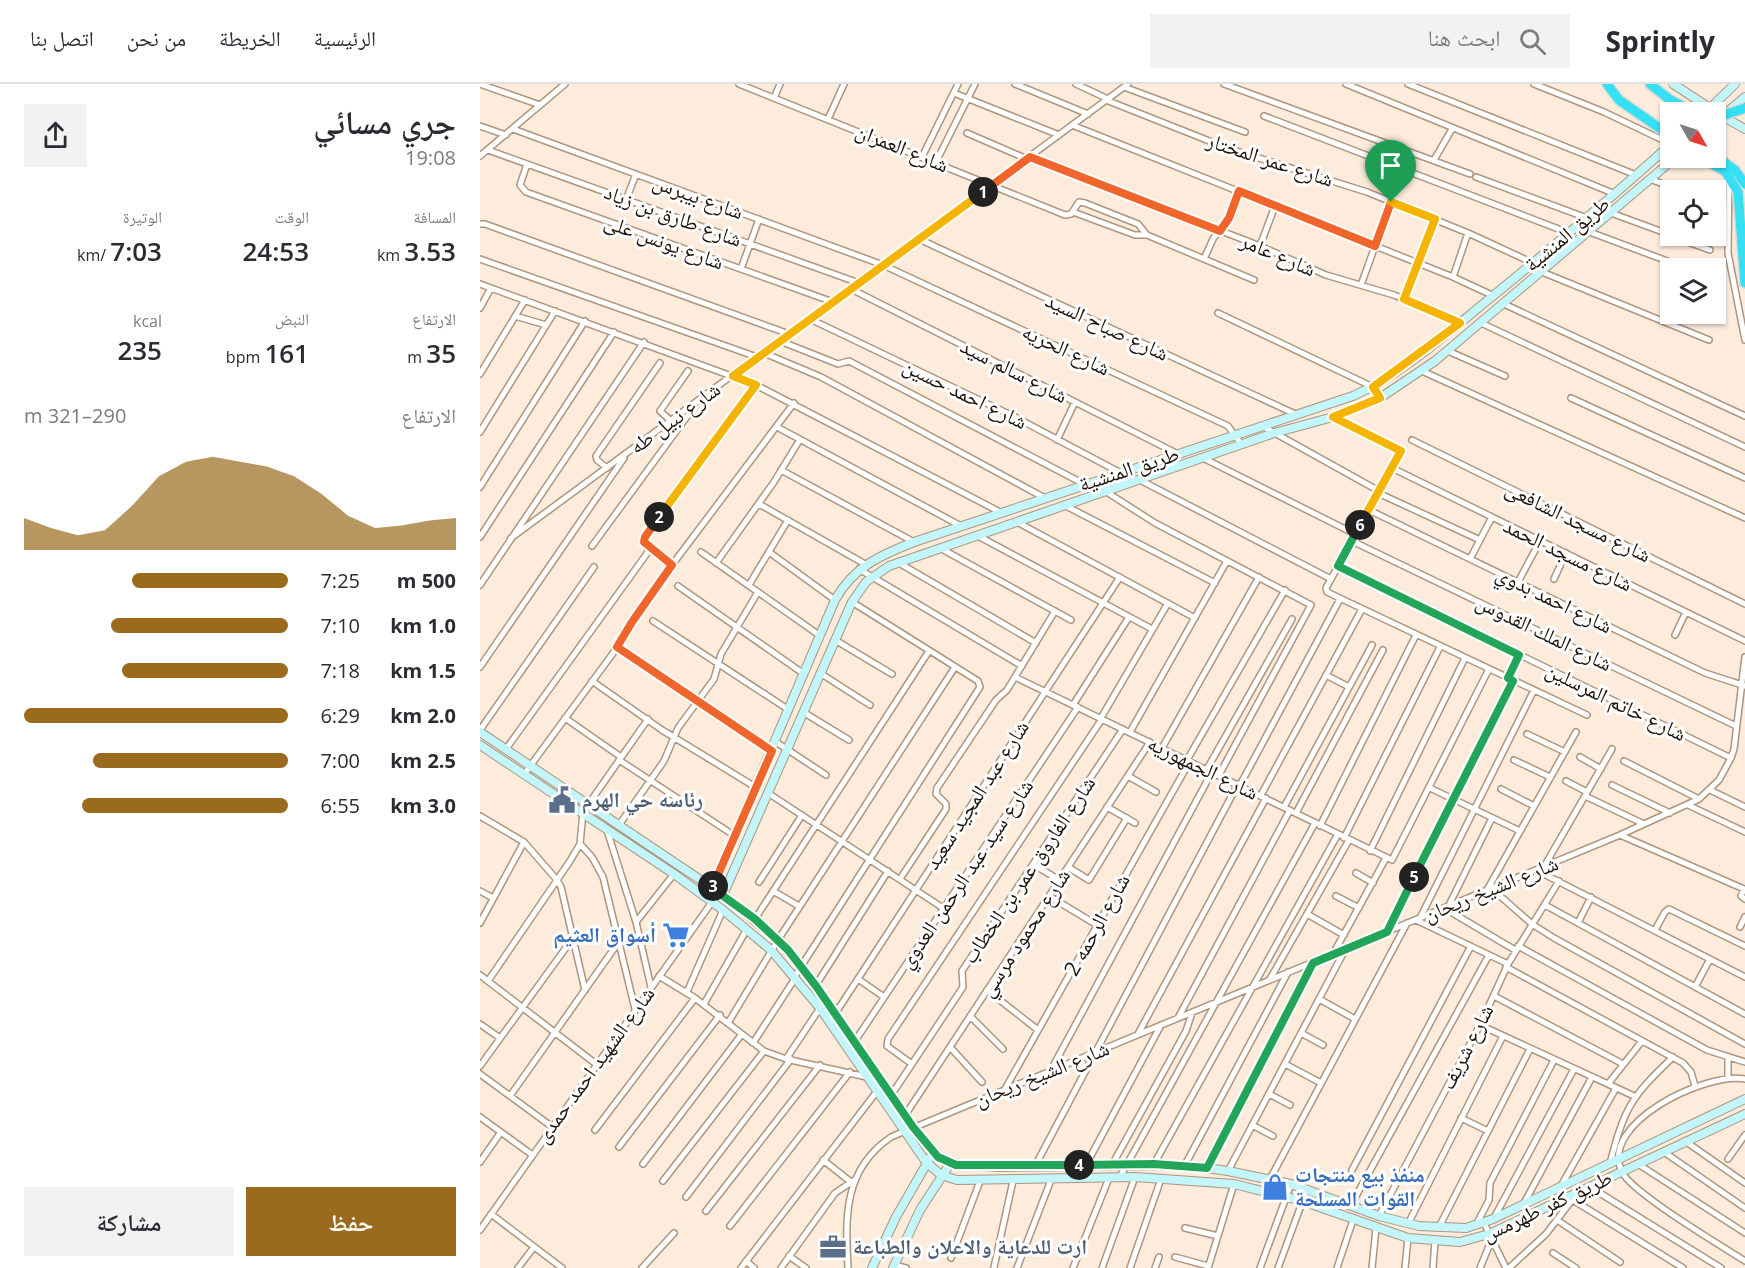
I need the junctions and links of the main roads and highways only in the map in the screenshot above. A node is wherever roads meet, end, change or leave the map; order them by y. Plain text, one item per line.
1 (1606, 84) edge
2 (1650, 84) edge
3 (1675, 102) edge
4 (1745, 108) edge
5 (1726, 112) edge
6 (1660, 128) edge
7 (1726, 163) edge
8 (1721, 168) edge
9 (1745, 184) edge
10 (1745, 283) edge

1 - 6 highway
2 - 3 highway
4 - 5 highway, bridge
7 - 9 highway
8 - 10 highway

